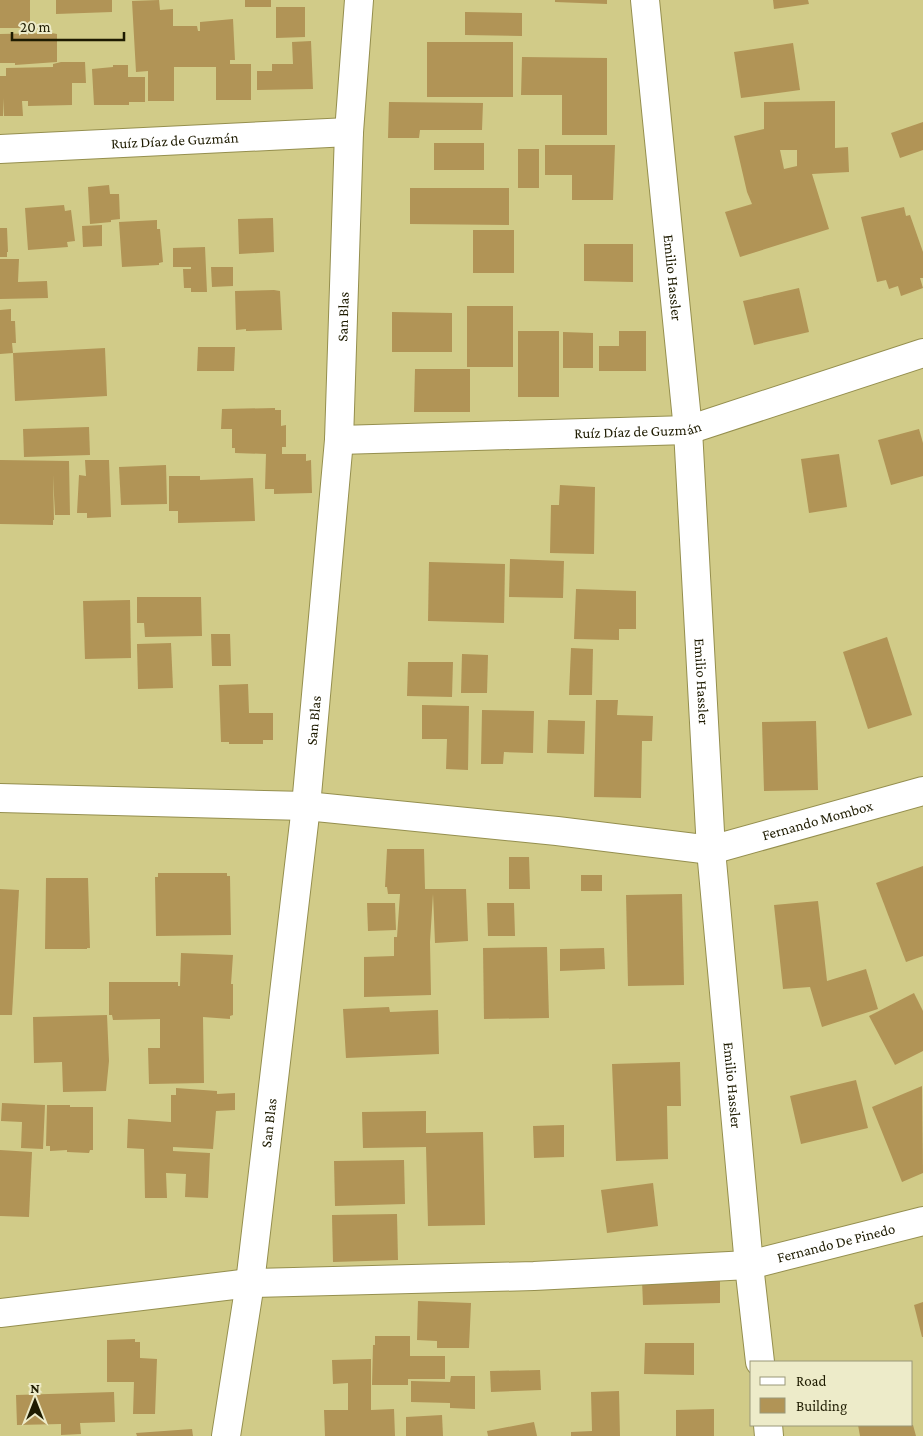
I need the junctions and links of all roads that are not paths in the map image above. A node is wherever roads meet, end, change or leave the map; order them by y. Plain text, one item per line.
1 (359, 0) edge
2 (644, 0) edge
3 (349, 132) junction
4 (0, 149) edge
5 (923, 353) edge
6 (688, 430) junction
7 (339, 440) junction
8 (923, 791) edge
9 (0, 798) edge
10 (306, 806) junction
11 (711, 850) junction
12 (923, 1221) edge
13 (749, 1265) junction
14 (250, 1283) junction
15 (0, 1313) edge
16 (760, 1361) edge
17 (226, 1436) edge

1 - 3 street, San Blas
2 - 6 street, Emilio Hassler
3 - 4 street, Ruíz Díaz de Guzmán
3 - 7 street, San Blas
5 - 6 street, Ruíz Díaz de Guzmán
6 - 7 street, Ruíz Díaz de Guzmán
6 - 11 street, Emilio Hassler
7 - 10 street, San Blas
8 - 11 street, Fernando Mombox
9 - 10 street
10 - 11 street
10 - 14 street, San Blas
11 - 13 street, Emilio Hassler
12 - 13 street, Fernando De Pinedo
13 - 14 street, Fernando De Pinedo
13 - 16 street, Emilio Hassler
14 - 15 street, Fernando De Pinedo
14 - 17 street, San Blas

